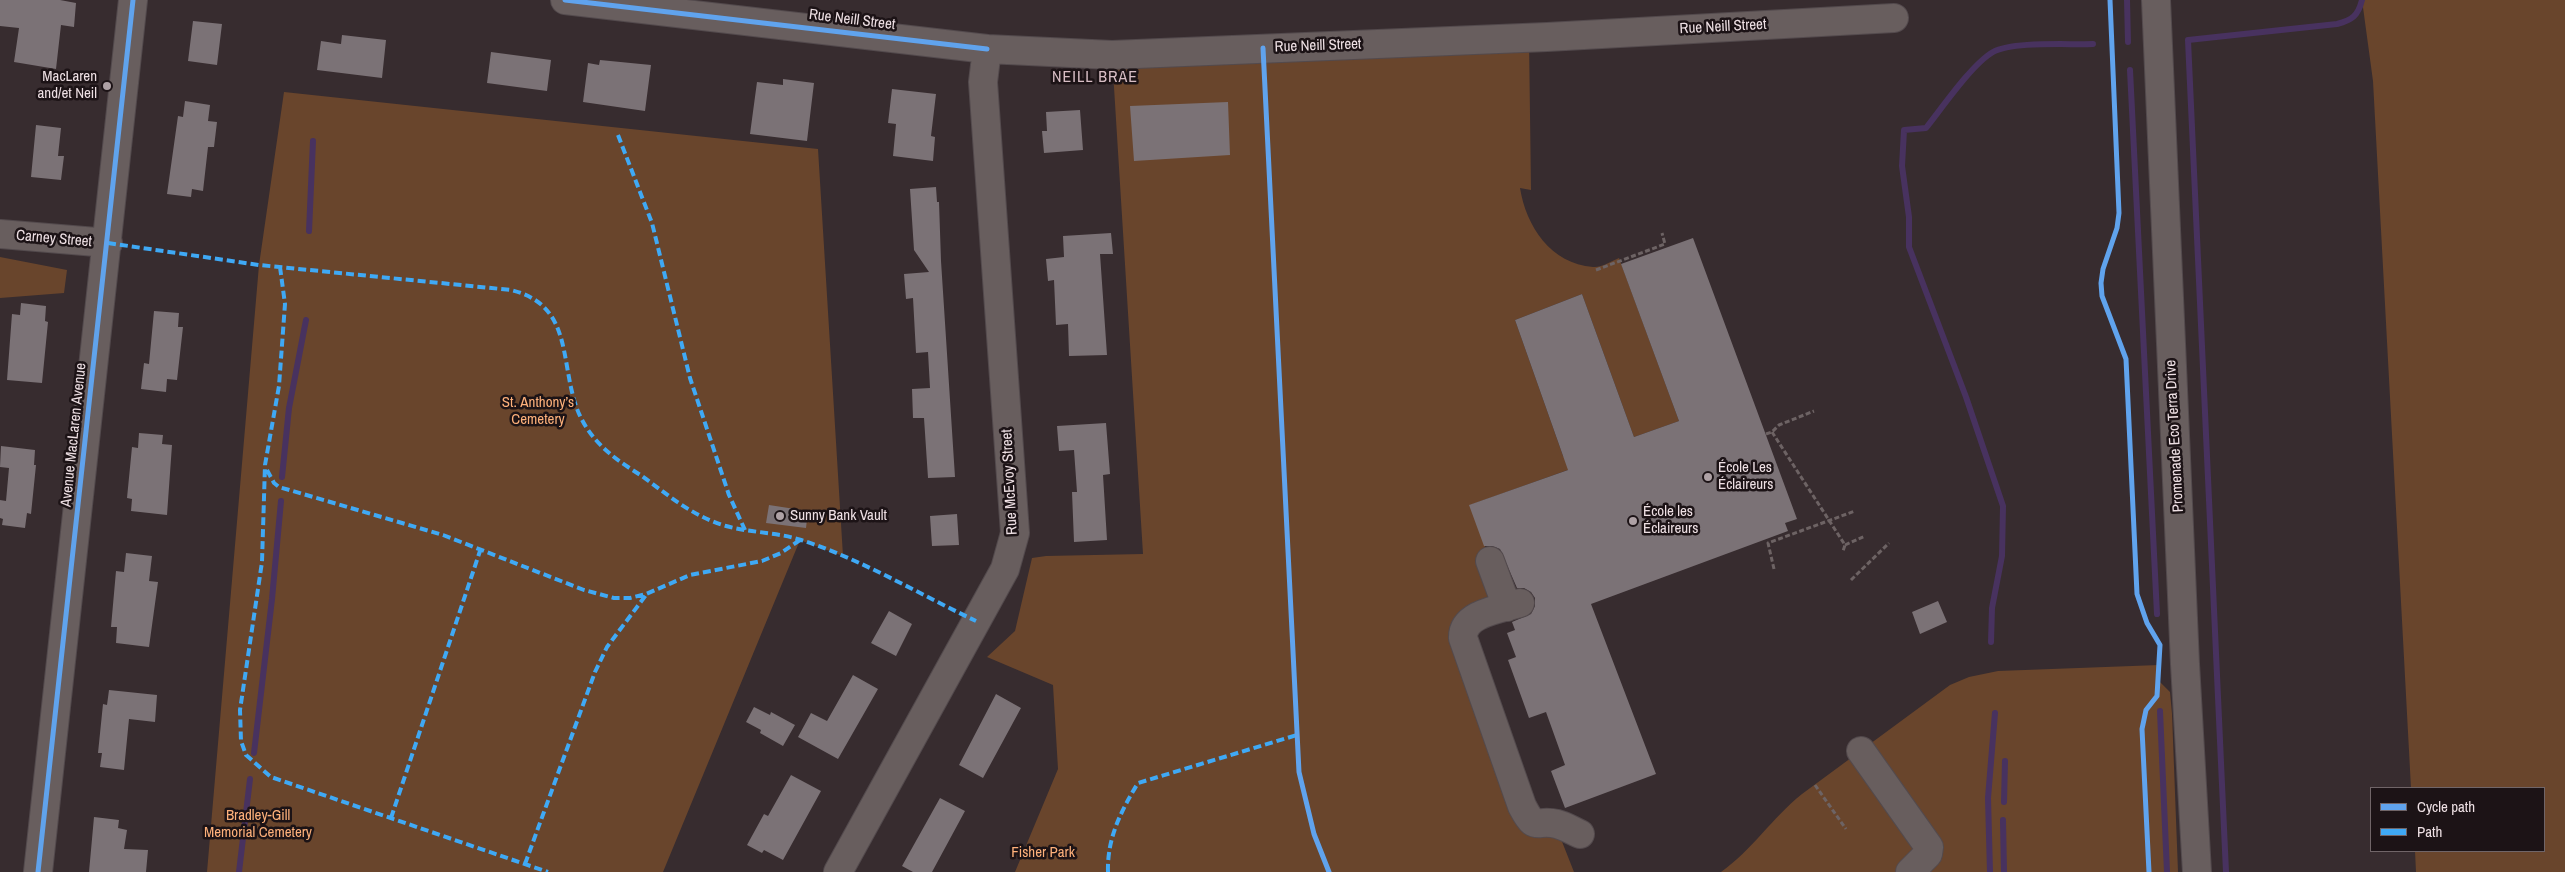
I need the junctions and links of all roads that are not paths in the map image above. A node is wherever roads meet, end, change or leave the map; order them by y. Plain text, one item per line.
1 (133, 0) edge
2 (565, 0) edge
3 (2156, 0) edge
4 (1894, 18) dead end
5 (987, 49) junction
6 (0, 234) edge
7 (108, 243) junction
8 (1490, 561) dead end
9 (1861, 751) dead end
10 (1580, 834) dead end
11 (38, 872) edge
12 (838, 872) edge
13 (1910, 872) edge
14 (2197, 872) edge

1 - 7 street, Avenue MacLaren Avenue
2 - 5 street, Rue Neill Street
3 - 14 street, Promenade Eco Terra Drive
4 - 5 street, Rue Neill Street
5 - 12 street, Rue McEvoy Street
6 - 7 street, Carney Street
7 - 11 street, Avenue MacLaren Avenue
8 - 10 street
9 - 13 street

